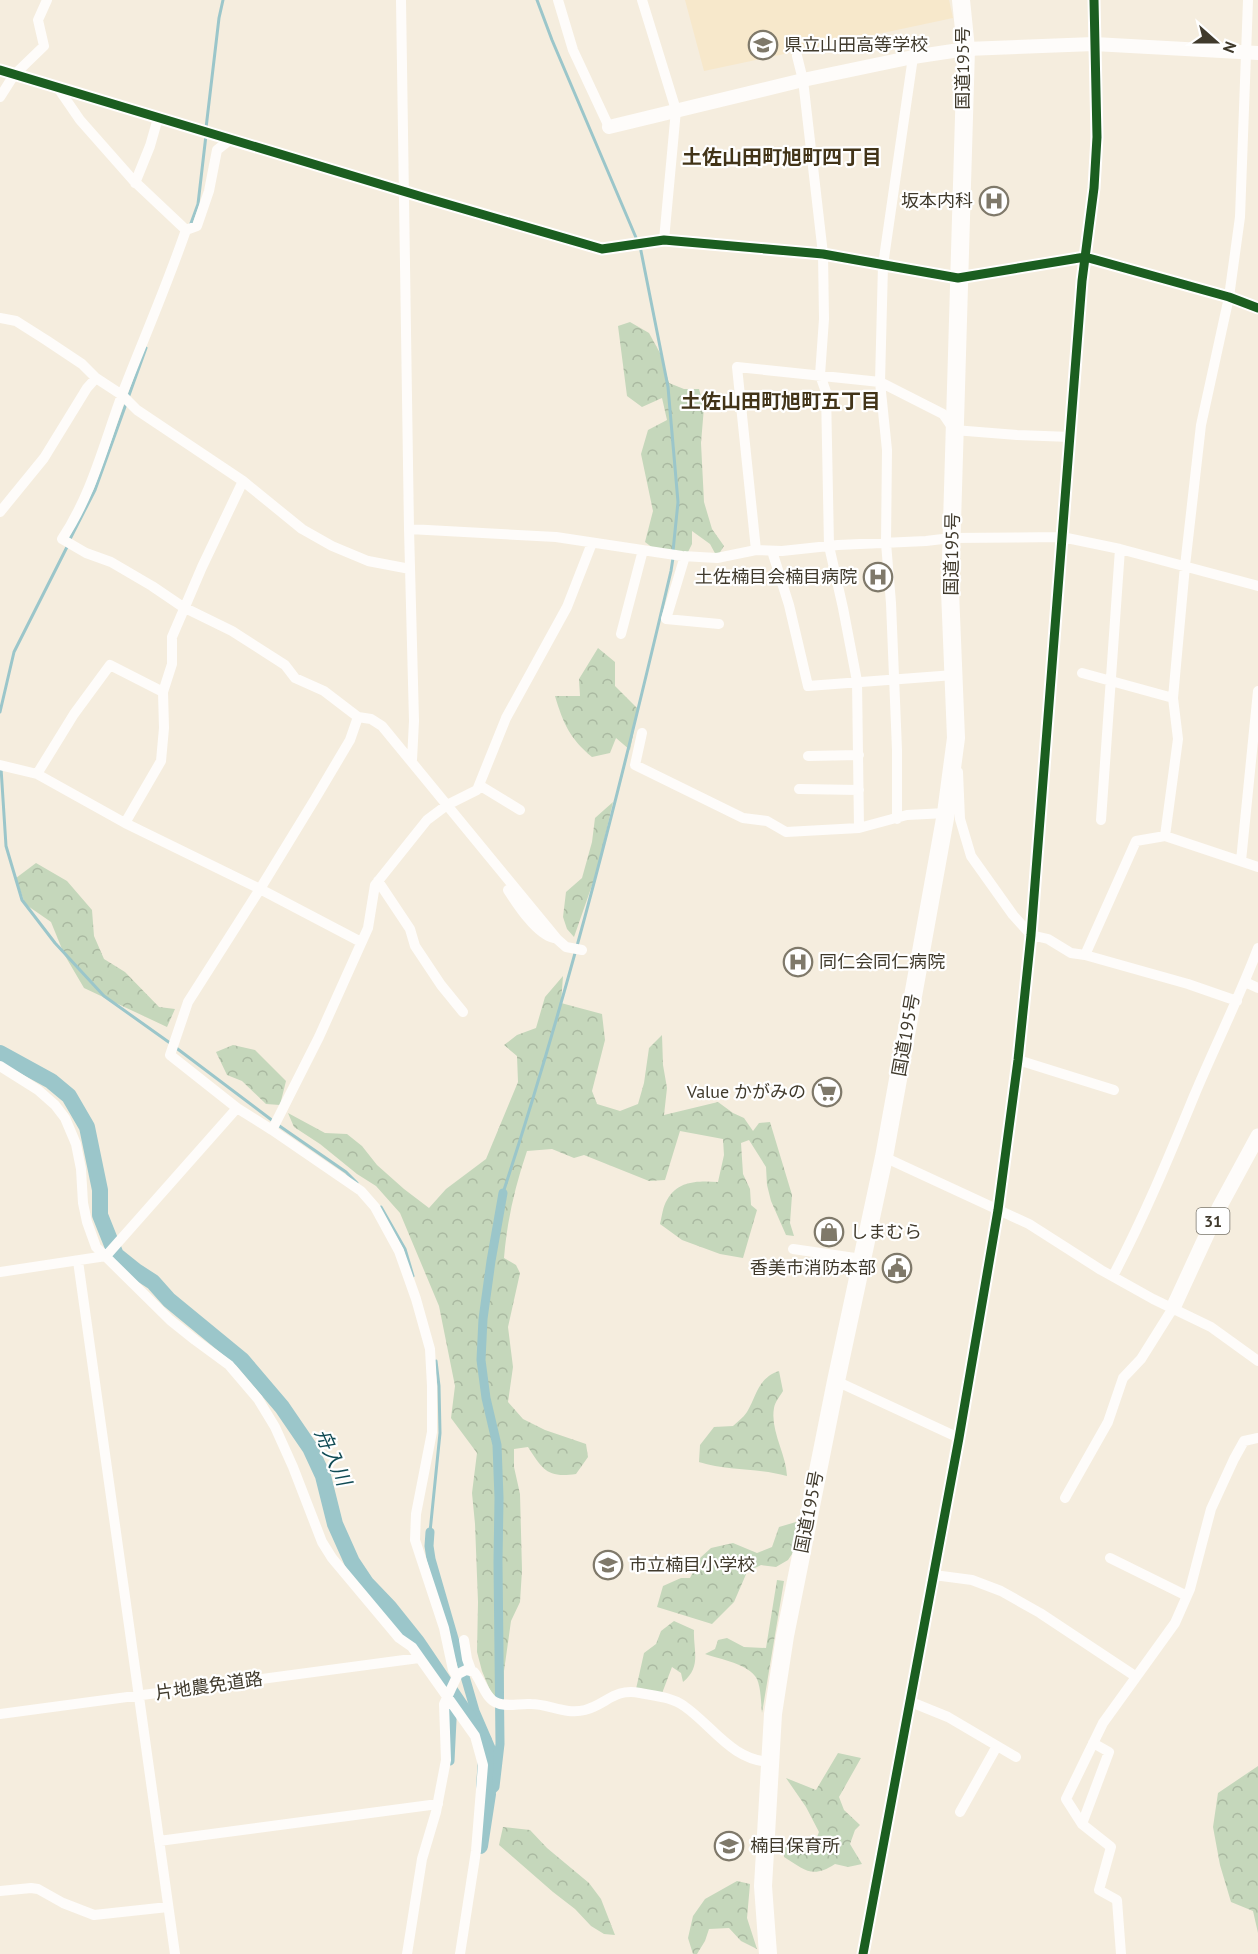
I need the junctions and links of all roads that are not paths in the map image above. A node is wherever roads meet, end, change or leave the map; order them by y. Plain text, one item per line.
1 (47, 0) edge
2 (401, 0) edge
3 (558, 0) edge
4 (642, 0) edge
5 (961, 0) edge
6 (1094, 0) edge
7 (1248, 0) edge
8 (1094, 44) junction
9 (966, 49) junction
10 (1251, 52) edge
11 (797, 56) dead end
12 (913, 57) junction
13 (0, 70) edge
14 (14, 75) junction
15 (804, 80) junction
16 (58, 88) junction
17 (0, 97) edge
18 (676, 110) junction
19 (158, 118) junction
20 (609, 127) joint
21 (231, 139) junction
22 (135, 183) junction
23 (404, 191) junction
24 (191, 228) junction
25 (664, 240) junction
26 (824, 254) junction
27 (1085, 257) junction
28 (883, 265) junction
29 (958, 278) junction
30 (1229, 297) junction
31 (1258, 308) edge
32 (0, 318) edge
33 (820, 375) junction
34 (96, 378) junction
35 (880, 382) junction
36 (122, 394) junction
37 (954, 430) junction
38 (1071, 437) junction
39 (243, 481) junction
40 (0, 512) edge
41 (409, 529) junction
42 (1062, 537) junction
43 (951, 538) junction
44 (592, 543) junction
45 (886, 543) junction
46 (829, 546) junction
47 (637, 549) junction
48 (1120, 549) junction
49 (756, 550) junction
50 (772, 550) junction
51 (684, 556) junction
52 (1185, 566) junction
53 (410, 569) junction
54 (1258, 586) edge
55 (183, 608) junction
56 (719, 624) dead end
57 (621, 634) dead end
58 (1083, 673) dead end
59 (954, 675) junction
60 (894, 679) junction
61 (857, 681) junction
62 (1110, 681) junction
63 (1258, 691) edge
64 (163, 692) junction
65 (1173, 698) junction
66 (358, 717) junction
67 (1256, 726) edge
68 (642, 733) dead end
69 (956, 738) junction
70 (858, 754) junction
71 (808, 756) dead end
72 (412, 760) junction
73 (3, 765) edge
74 (37, 774) junction
75 (479, 784) junction
76 (799, 789) dead end
77 (859, 790) junction
78 (447, 805) junction
79 (520, 810) dead end
80 (946, 813) junction
81 (897, 819) junction
82 (1101, 820) dead end
83 (125, 823) junction
84 (859, 828) junction
85 (1166, 836) junction
86 (1241, 861) junction
87 (1258, 867) edge
88 (378, 881) junction
89 (260, 889) junction
90 (1031, 935) junction
91 (361, 942) junction
92 (1258, 948) edge
93 (582, 950) dead end
94 (1085, 955) junction
95 (1245, 982) junction
96 (1258, 988) edge
97 (1237, 1001) junction
98 (463, 1012) dead end
99 (1018, 1060) junction
100 (0, 1066) edge
101 (1114, 1090) dead end
102 (237, 1108) junction
103 (273, 1128) junction
104 (1258, 1136) edge
105 (884, 1157) junction
106 (998, 1210) junction
107 (793, 1249) dead end
108 (106, 1256) junction
109 (862, 1259) junction
110 (78, 1261) junction
111 (0, 1272) edge
112 (1113, 1276) junction
113 (1173, 1308) junction
114 (1258, 1361) edge
115 (836, 1381) junction
116 (959, 1438) junction
117 (1258, 1438) edge
118 (1065, 1498) dead end
119 (1110, 1558) dead end
120 (934, 1575) junction
121 (1187, 1596) junction
122 (464, 1641) dead end
123 (419, 1658) junction
124 (463, 1672) junction
125 (1135, 1676) junction
126 (449, 1692) junction
127 (138, 1696) junction
128 (910, 1702) junction
129 (0, 1714) edge
130 (1093, 1743) junction
131 (997, 1746) junction
132 (1016, 1757) dead end
133 (771, 1762) junction
134 (438, 1804) junction
135 (960, 1812) dead end
136 (1082, 1824) junction
137 (159, 1841) junction
138 (0, 1891) edge
139 (168, 1907) junction
140 (175, 1954) edge
141 (406, 1954) edge
142 (460, 1954) edge
143 (768, 1954) edge
144 (863, 1954) edge
145 (1121, 1954) edge

1 - 14 street
2 - 23 street
3 - 20 street
4 - 18 street
5 - 9 highway, 国道195号
6 - 8 street
7 - 10 street
8 - 9 street
8 - 10 street
8 - 27 street
9 - 12 street
9 - 29 highway, 国道195号
10 - 30 street
11 - 15 street
12 - 15 street
12 - 28 street
13 - 14 street
14 - 16 street
14 - 17 street
15 - 18 street
15 - 26 street
16 - 19 street
16 - 22 street
18 - 20 street
18 - 25 street
19 - 21 street
19 - 22 street
21 - 23 street
21 - 24 street
22 - 24 street
23 - 25 street
23 - 41 street
24 - 36 street
25 - 26 street
26 - 28 street
26 - 33 street
27 - 29 street
27 - 30 street
27 - 38 street
28 - 29 street
28 - 35 street
29 - 37 highway, 国道195号
30 - 31 street
30 - 52 street
32 - 34 street
33 - 35 street
33 - 46 street
33 - 49 street
34 - 36 street
34 - 40 street
35 - 37 street
35 - 45 street
36 - 39 street
36 - 55 street
37 - 38 street
37 - 43 highway, 国道195号
38 - 42 street
39 - 53 street
39 - 55 street
41 - 44 street
41 - 53 street
42 - 43 street
42 - 48 street
42 - 90 street
43 - 45 street
43 - 59 highway, 国道195号
44 - 47 street
44 - 75 street
45 - 46 street
45 - 60 street
46 - 50 street
46 - 61 street
47 - 51 street
47 - 57 street
48 - 52 street
48 - 62 street
49 - 50 street
49 - 51 street
50 - 61 street
51 - 56 street
52 - 54 street
52 - 65 street
53 - 72 street
55 - 64 street
55 - 66 street
58 - 62 street
59 - 60 street
59 - 69 highway, 国道195号
60 - 61 street
60 - 81 street
61 - 70 street
62 - 65 street
62 - 82 street
63 - 67 street
64 - 74 street
64 - 83 street
65 - 85 street
66 - 72 street
66 - 89 street
67 - 86 street
68 - 84 street
69 - 80 highway, 国道195号
69 - 90 street
70 - 71 street
70 - 77 street
72 - 78 street
73 - 74 street
74 - 83 street
75 - 78 street
75 - 79 street
76 - 77 street
77 - 84 street
78 - 88 street
78 - 93 street
80 - 81 street
80 - 105 highway, 国道195号
81 - 84 street
83 - 89 street
85 - 86 street
85 - 94 street
86 - 87 street
88 - 91 street
88 - 98 street
89 - 91 street
89 - 102 street
90 - 94 street
90 - 99 street
91 - 103 street
92 - 95 street
94 - 97 street
95 - 96 street
95 - 97 street
97 - 112 street
99 - 101 street
99 - 106 street
100 - 108 street
102 - 103 street
102 - 108 street
103 - 124 street
104 - 113 main road, 31
105 - 106 street
105 - 109 highway, 国道195号
106 - 112 street
106 - 116 street
107 - 109 street
108 - 110 street
108 - 123 street
109 - 115 highway, 国道195号
110 - 111 street
110 - 127 street
112 - 113 street
113 - 114 street
113 - 118 street
115 - 116 street
115 - 133 highway, 国道195号
116 - 120 street
117 - 121 street
119 - 121 street
120 - 125 street
120 - 128 street
121 - 125 street
122 - 124 street
123 - 126 street
123 - 127 street, 片地農免道路
124 - 126 street
124 - 133 street
125 - 130 street
126 - 134 street
126 - 142 street
127 - 129 street, 片地農免道路
127 - 137 street
128 - 131 street
128 - 144 street
130 - 136 street
130 - 136 street
131 - 132 street
131 - 135 street
133 - 143 highway, 国道195号
134 - 137 street
134 - 141 street
136 - 145 street
137 - 139 street
138 - 139 street
139 - 140 street

